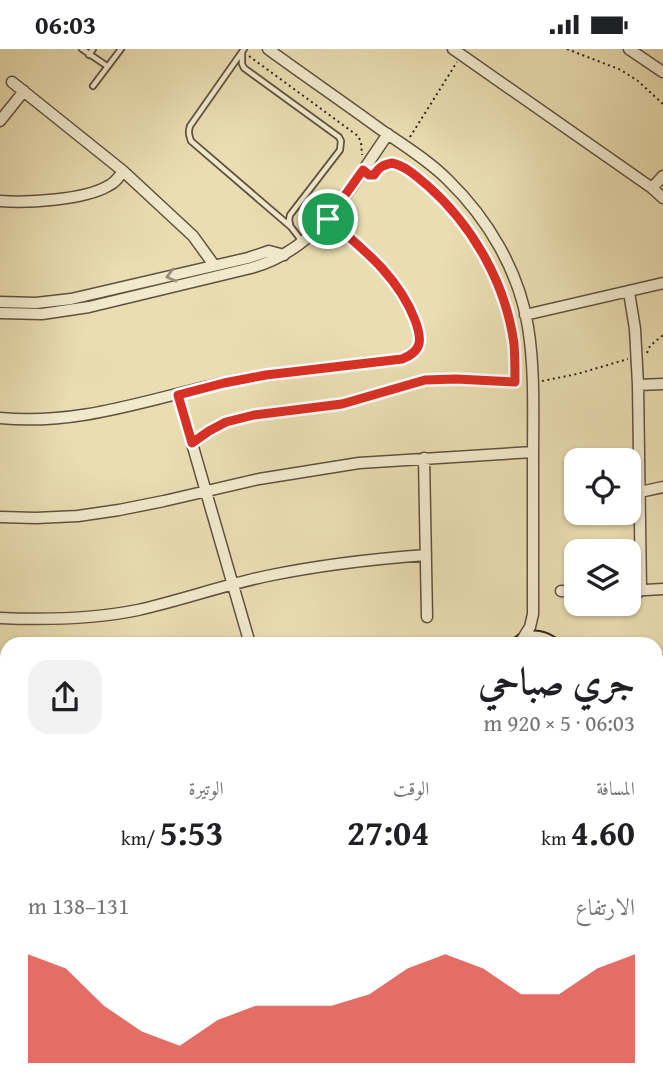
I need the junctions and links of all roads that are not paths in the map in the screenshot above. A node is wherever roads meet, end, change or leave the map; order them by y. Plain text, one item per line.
1 (82, 49) edge
2 (93, 49) edge
3 (121, 49) edge
4 (268, 49) edge
5 (629, 49) edge
6 (243, 50) edge
7 (457, 52) edge
8 (89, 55) junction
9 (107, 66) junction
10 (663, 72) edge
11 (12, 82) dead end
12 (93, 86) dead end
13 (24, 91) junction
14 (0, 121) edge
15 (388, 134) junction
16 (123, 171) junction
17 (663, 176) edge
18 (652, 188) junction
19 (663, 198) edge
20 (0, 201) edge
21 (328, 219) junction
22 (290, 227) junction
23 (303, 243) junction
24 (284, 255) junction
25 (214, 265) junction
26 (663, 283) edge
27 (629, 292) junction
28 (0, 302) edge
29 (0, 313) edge
30 (525, 315) junction
31 (663, 384) edge
32 (638, 385) junction
33 (178, 395) junction
34 (0, 418) edge
35 (639, 448) edge
36 (533, 453) junction
37 (424, 458) junction
38 (663, 487) edge
39 (206, 490) junction
40 (641, 492) edge
41 (0, 517) edge
42 (426, 555) junction
43 (233, 584) junction
44 (663, 589) edge
45 (641, 590) edge
46 (533, 614) junction
47 (0, 618) edge
48 (427, 618) dead end
49 (248, 637) edge
50 (523, 637) edge
51 (546, 637) edge

1 - 8 lane
2 - 8 lane
3 - 9 lane
4 - 15 street
5 - 10 street
6 - 22 lane
6 - 22 lane
7 - 18 street
8 - 9 lane
9 - 12 lane
11 - 13 street
13 - 14 street
13 - 16 street
15 - 21 street
15 - 30 street
16 - 20 street
16 - 25 street
17 - 18 street
18 - 19 street
21 - 23 street
21 - 33 street
22 - 23 lane
23 - 24 street
24 - 25 street
24 - 29 street
25 -> 28 street
26 - 27 street
27 - 30 street
27 - 32 street
30 - 36 street
31 - 32 street
32 - 35 street
33 - 34 street
33 - 39 street
36 - 37 street
36 - 46 street
37 - 39 street
37 - 42 street
38 - 40 street
39 - 41 street
39 - 43 street
42 - 43 street
42 - 48 street
43 - 47 street
43 - 49 street
44 - 45 street
46 - 50 street
46 - 51 street

